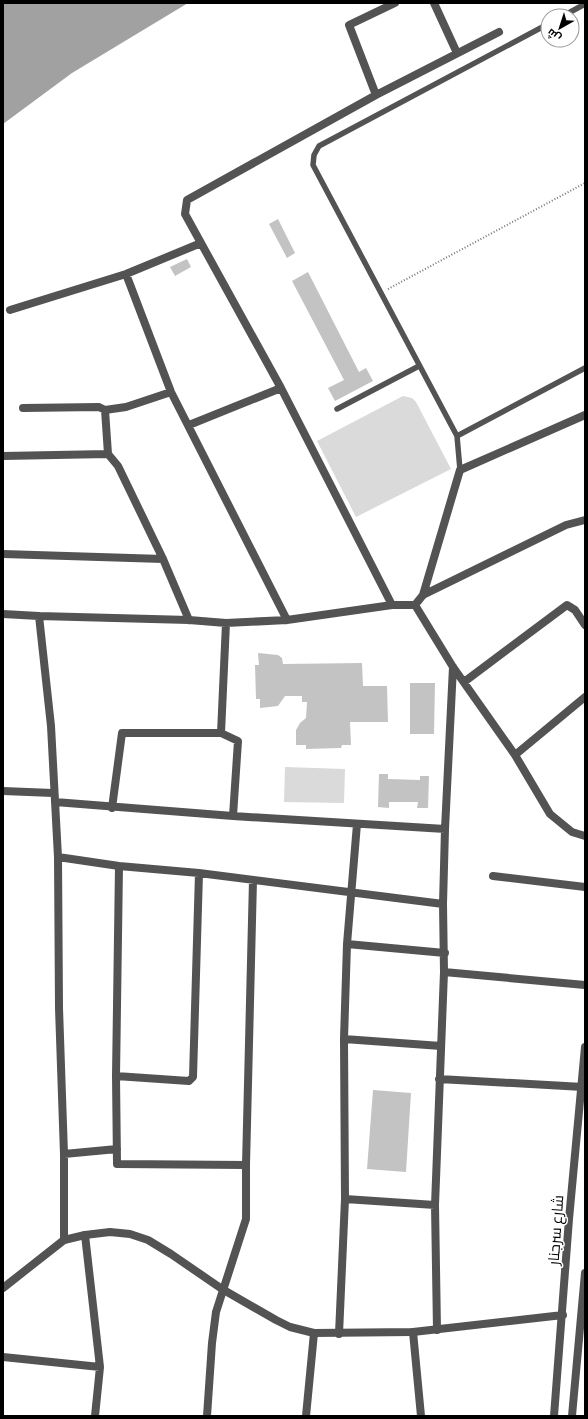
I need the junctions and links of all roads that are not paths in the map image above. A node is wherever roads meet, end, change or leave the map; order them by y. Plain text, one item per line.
1 (395, 3) edge
2 (434, 3) edge
3 (540, 28) edge
4 (499, 32) dead end
5 (457, 53) junction
6 (376, 95) junction
7 (201, 244) junction
8 (126, 274) junction
9 (10, 310) dead end
10 (419, 366) junction
11 (585, 368) edge
12 (281, 388) junction
13 (171, 392) junction
14 (23, 408) dead end
15 (337, 409) dead end
16 (105, 410) junction
17 (585, 415) edge
18 (189, 425) junction
19 (457, 436) junction
20 (108, 454) junction
21 (3, 456) edge
22 (460, 470) junction
23 (585, 520) edge
24 (3, 554) edge
25 (163, 559) junction
26 (423, 595) junction
27 (392, 605) junction
28 (415, 605) junction
29 (3, 614) edge
30 (39, 616) junction
31 (189, 620) junction
32 (286, 620) junction
33 (226, 623) junction
34 (585, 625) edge
35 (453, 667) junction
36 (464, 682) junction
37 (585, 697) edge
38 (221, 733) junction
39 (515, 755) junction
40 (3, 791) edge
41 (53, 793) junction
42 (55, 802) junction
43 (112, 808) junction
44 (233, 816) junction
45 (357, 824) junction
46 (445, 829) junction
47 (585, 836) edge
48 (58, 857) junction
49 (119, 866) junction
50 (199, 873) junction
51 (493, 876) dead end
52 (253, 880) junction
53 (585, 887) edge
54 (350, 892) junction
55 (443, 904) junction
56 (347, 944) junction
57 (445, 953) junction
58 (444, 972) junction
59 (585, 985) edge
60 (344, 1039) junction
61 (440, 1046) junction
62 (585, 1047) edge
63 (116, 1076) junction
64 (440, 1079) junction
65 (583, 1087) junction
66 (117, 1149) junction
67 (64, 1154) junction
68 (246, 1165) junction
69 (345, 1199) junction
70 (435, 1205) junction
71 (85, 1235) junction
72 (64, 1240) junction
73 (585, 1272) edge
74 (3, 1288) edge
75 (222, 1289) junction
76 (584, 1293) edge
77 (563, 1315) junction
78 (437, 1330) junction
79 (413, 1332) junction
80 (314, 1333) junction
81 (339, 1334) junction
82 (3, 1357) edge
83 (100, 1367) junction
84 (95, 1416) edge
85 (207, 1416) edge
86 (306, 1416) edge
87 (422, 1416) edge
88 (554, 1416) edge
89 (572, 1416) edge

1 - 6 street
2 - 5 street
3 - 10 lane
4 - 5 street
5 - 6 street
6 - 7 street
7 - 8 street
7 - 12 street
8 - 9 street
8 - 13 street
10 - 15 lane
10 - 19 lane
11 - 19 lane
12 - 18 street
12 - 27 street
13 - 16 street
13 - 18 street
14 - 16 street
16 - 20 street
17 - 22 street
18 - 32 street
19 - 22 lane
20 - 21 street
20 - 25 street
22 - 26 street
23 - 26 street
24 - 25 street
25 - 31 street
26 - 28 street
27 - 28 street
27 - 32 street
28 - 35 street
29 - 30 street
30 - 31 street
30 - 41 street
31 - 33 street
32 - 33 street
33 - 38 street
34 - 36 street
35 - 36 street
35 - 46 street
36 - 39 street
37 - 39 street
38 - 43 street
38 - 44 street
39 - 47 street
40 - 41 street
41 - 42 street
42 - 43 street
42 - 48 street
43 - 44 street
44 - 45 street
45 - 46 street
45 - 54 street
46 - 55 street
48 - 49 street
48 - 67 street
49 - 50 street
49 - 63 street
50 - 52 street
50 - 63 street
51 - 53 street
52 - 54 street
52 - 68 street
54 - 55 street
54 - 56 street
55 - 57 street
56 - 57 street
56 - 60 street
57 - 58 street
58 - 59 street
58 - 61 street
60 - 61 street
60 - 69 street
61 - 64 street
62 - 65 street, شارع سرجنار
63 - 66 street
64 - 65 street
64 - 70 street
65 - 77 street, شارع سرجنار
66 - 67 street
66 - 68 street
67 - 72 street
68 - 75 street
69 - 70 street
69 - 81 street
70 - 78 street
71 - 72 street
71 - 75 street
71 - 83 street
72 - 74 street
73 - 76 street
75 - 80 street
75 - 85 street
76 - 89 street
77 - 78 street
77 - 88 street, شارع سرجنار
78 - 79 street
79 - 81 street
79 - 87 street
80 - 81 street
80 - 86 street
82 - 83 street
83 - 84 street

